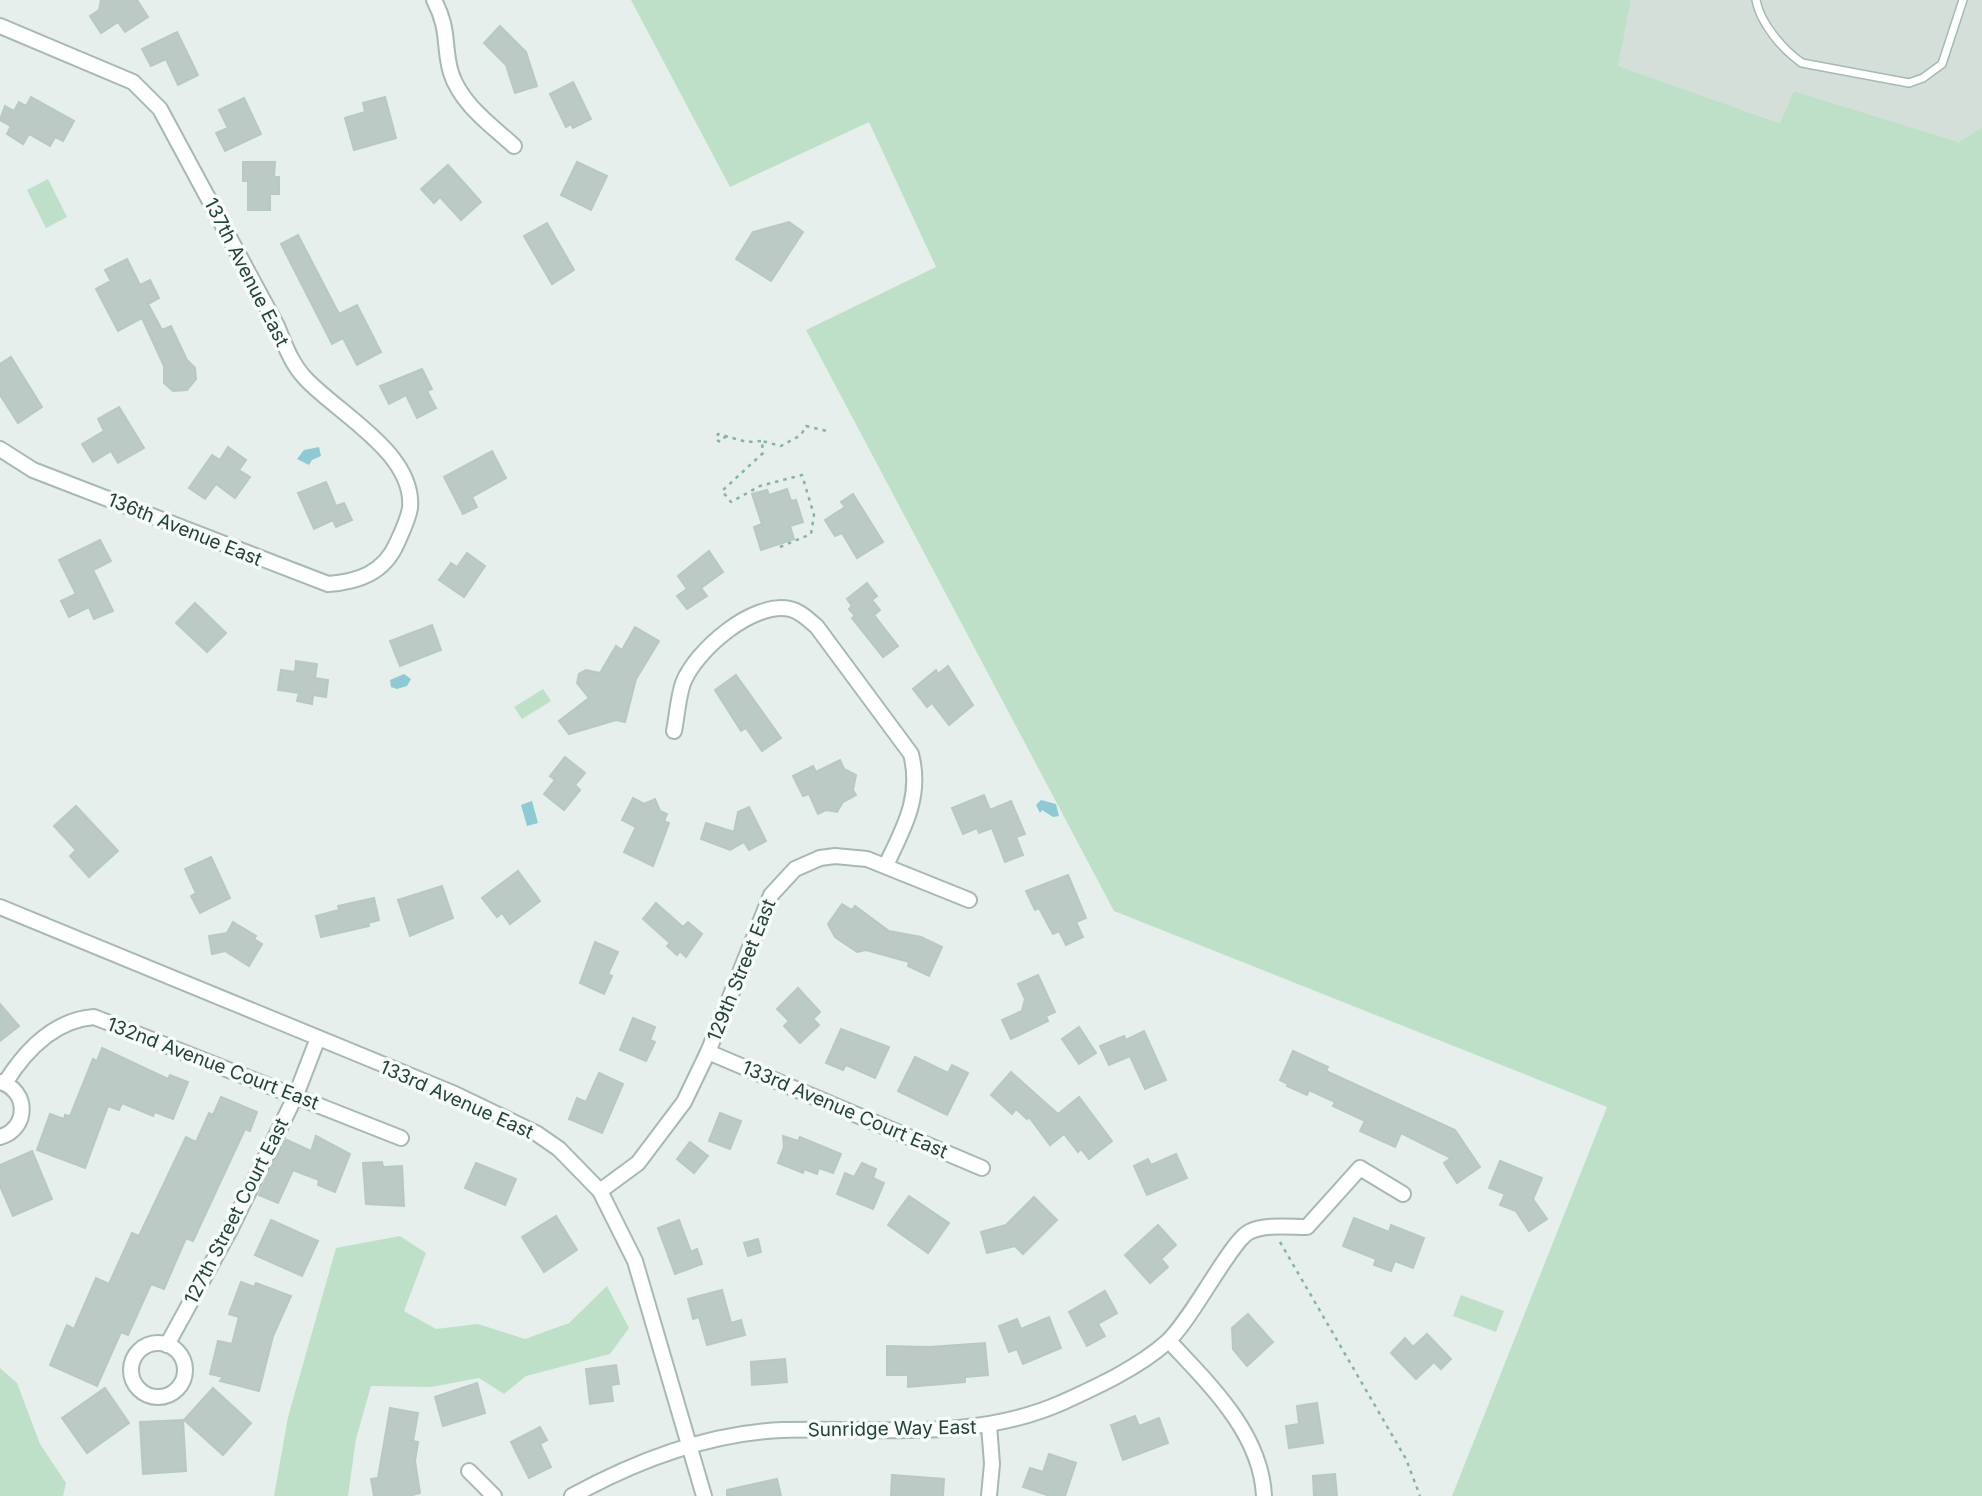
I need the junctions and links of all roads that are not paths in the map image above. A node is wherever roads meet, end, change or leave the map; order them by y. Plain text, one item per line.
1 (434, 0) edge
2 (1756, 0) edge
3 (1963, 0) edge
4 (0, 26) edge
5 (514, 146) dead end
6 (0, 449) edge
7 (375, 571) joint
8 (674, 731) dead end
9 (886, 865) junction
10 (969, 900) dead end
11 (0, 908) edge
12 (318, 1038) junction
13 (708, 1052) junction
14 (3, 1083) edge
15 (296, 1095) junction
16 (0, 1137) edge
17 (401, 1138) dead end
18 (982, 1168) dead end
19 (600, 1191) junction
20 (1403, 1194) dead end
21 (1169, 1341) junction
22 (167, 1345) dead end
23 (989, 1425) junction
24 (691, 1446) junction
25 (469, 1471) dead end
26 (494, 1496) edge
27 (572, 1496) edge
28 (704, 1496) edge
29 (989, 1496) edge
30 (1264, 1496) edge

1 - 5 street
2 - 3 lane
4 - 7 street, 137th Avenue East
6 - 7 street, 136th Avenue East
8 - 9 street
9 - 10 street, 129th Street East
9 - 13 street, 129th Street East
11 - 12 street, 133rd Avenue East
12 - 15 street, 127th Street Court East
12 - 19 street, 133rd Avenue East
13 - 18 street, 133rd Avenue Court East
13 - 19 street, 129th Street East
14 - 15 street, 132nd Avenue Court East
14 - 16 street
15 - 17 street, 132nd Avenue Court East
15 - 22 street, 127th Street Court East
19 - 24 street, 133rd Avenue East
20 - 21 street, Sunridge Way East
21 - 23 street, Sunridge Way East
21 - 30 street
23 - 24 street, Sunridge Way East
23 - 29 street
24 - 27 street, Sunridge Way East
24 - 28 street, 133rd Avenue East
25 - 26 street

